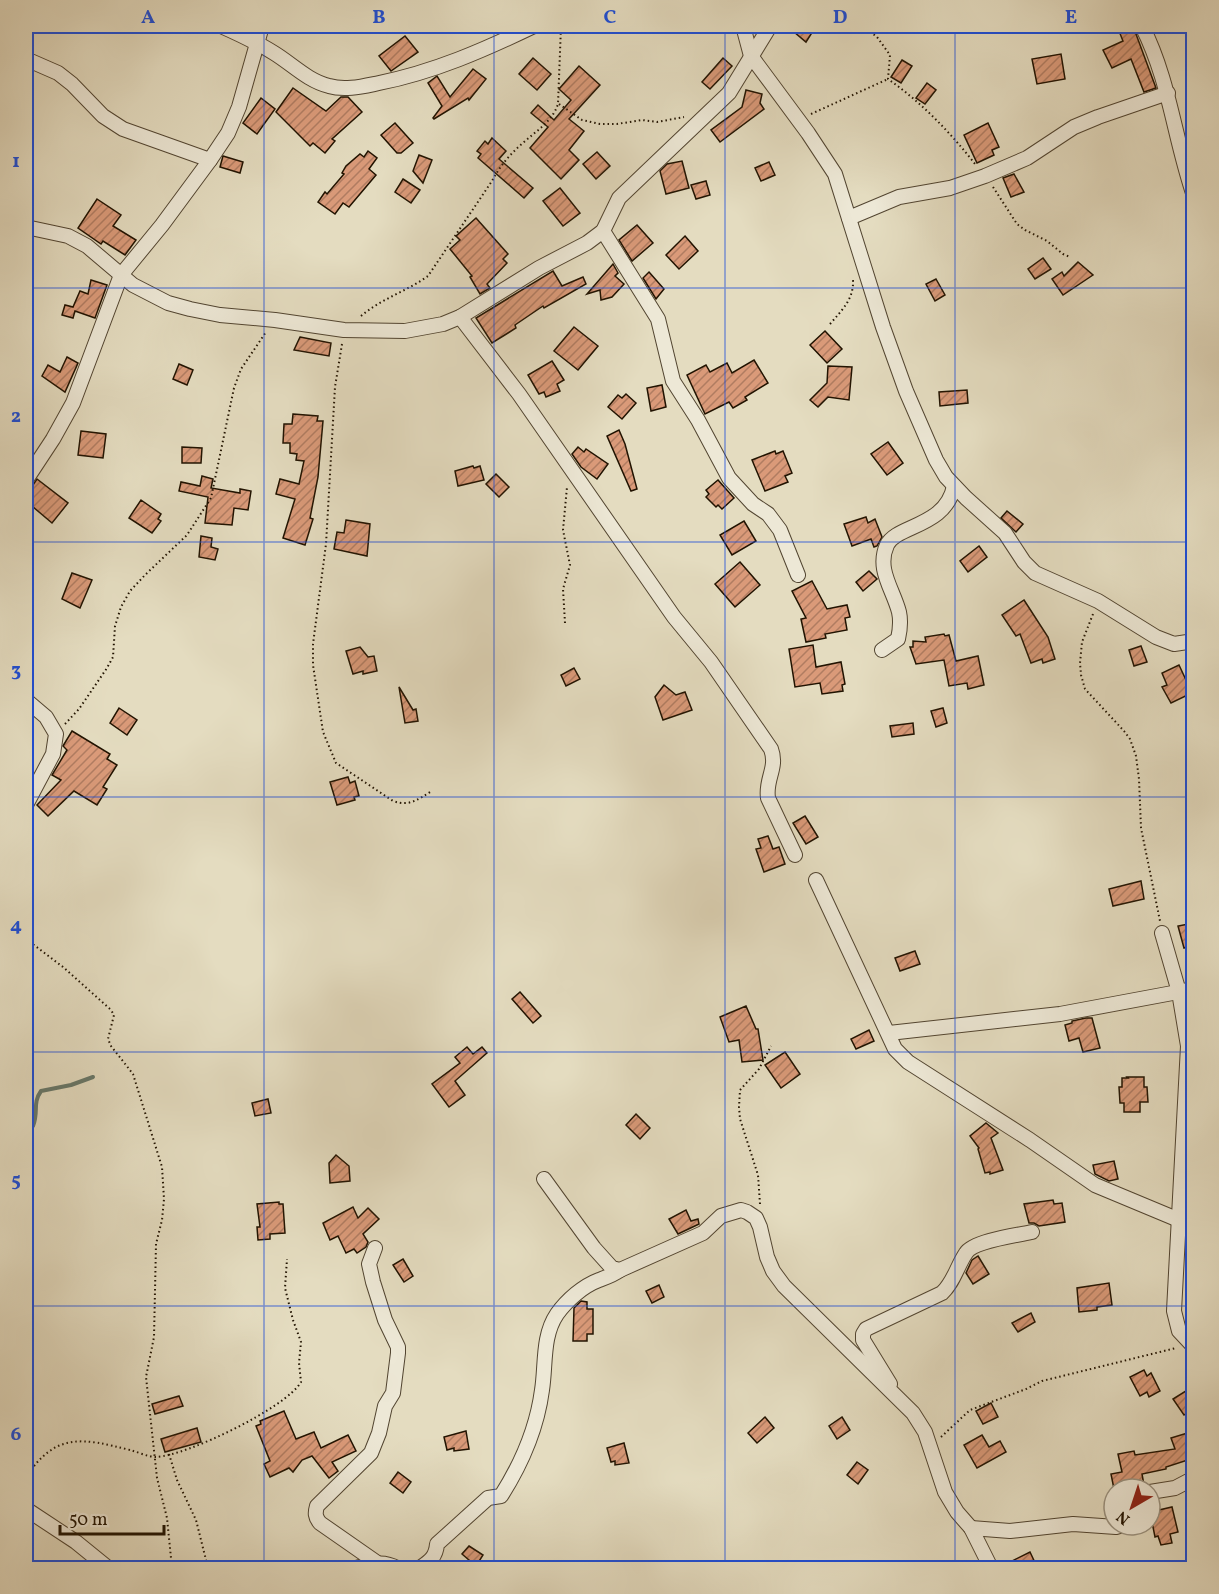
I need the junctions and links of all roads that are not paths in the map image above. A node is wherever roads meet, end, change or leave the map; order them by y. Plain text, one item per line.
1 (221, 26) edge
2 (262, 26) edge
3 (534, 26) edge
4 (743, 26) edge
5 (770, 26) edge
6 (1142, 26) edge
7 (256, 43) junction
8 (751, 56) junction
9 (26, 59) edge
10 (1168, 93) junction
11 (210, 160) junction
12 (1194, 196) edge
13 (849, 218) junction
14 (26, 227) edge
15 (603, 231) junction
16 (121, 275) junction
17 (460, 317) junction
18 (26, 480) edge
19 (954, 486) junction
20 (798, 575) dead end
21 (1194, 641) edge
22 (882, 650) dead end
23 (26, 700) edge
24 (26, 805) edge
25 (795, 855) dead end
26 (816, 880) dead end
27 (1162, 933) road end
28 (1194, 989) edge
29 (1179, 992) junction
30 (889, 1033) junction
31 (544, 1179) dead end
32 (1179, 1222) junction
33 (1194, 1230) edge
34 (1032, 1232) dead end
35 (375, 1248) dead end
36 (620, 1270) junction
37 (1192, 1346) edge
38 (899, 1398) junction
39 (1194, 1478) edge
40 (1162, 1490) edge
41 (26, 1509) edge
42 (1102, 1526) edge
43 (971, 1528) junction
44 (376, 1562) junction
45 (396, 1567) edge
46 (108, 1569) edge
47 (356, 1569) edge
48 (415, 1569) edge
49 (420, 1569) edge
50 (991, 1569) edge

1 - 7 street
2 - 7 street
3 - 7 street
4 - 8 street
5 - 8 street
6 - 10 street
7 - 11 street
8 - 13 street
8 - 15 street
9 - 11 street
10 - 12 street
10 - 13 street
11 - 16 street
13 - 19 street
14 - 16 street
15 - 17 street
15 - 20 street
16 - 17 street
16 - 18 street
17 - 25 street
19 - 21 street
19 - 22 street
23 - 24 street
26 - 30 street
27 - 29 street
28 - 29 street
29 - 30 street
29 - 32 street
30 - 32 street
31 - 36 street
32 - 33 street
32 - 37 street
34 - 38 street
35 - 44 street
36 - 38 street
36 - 49 street
38 - 43 street
39 - 40 street
41 - 46 street
42 - 43 street
43 - 50 street
44 - 45 street
44 - 47 street
45 - 48 street

